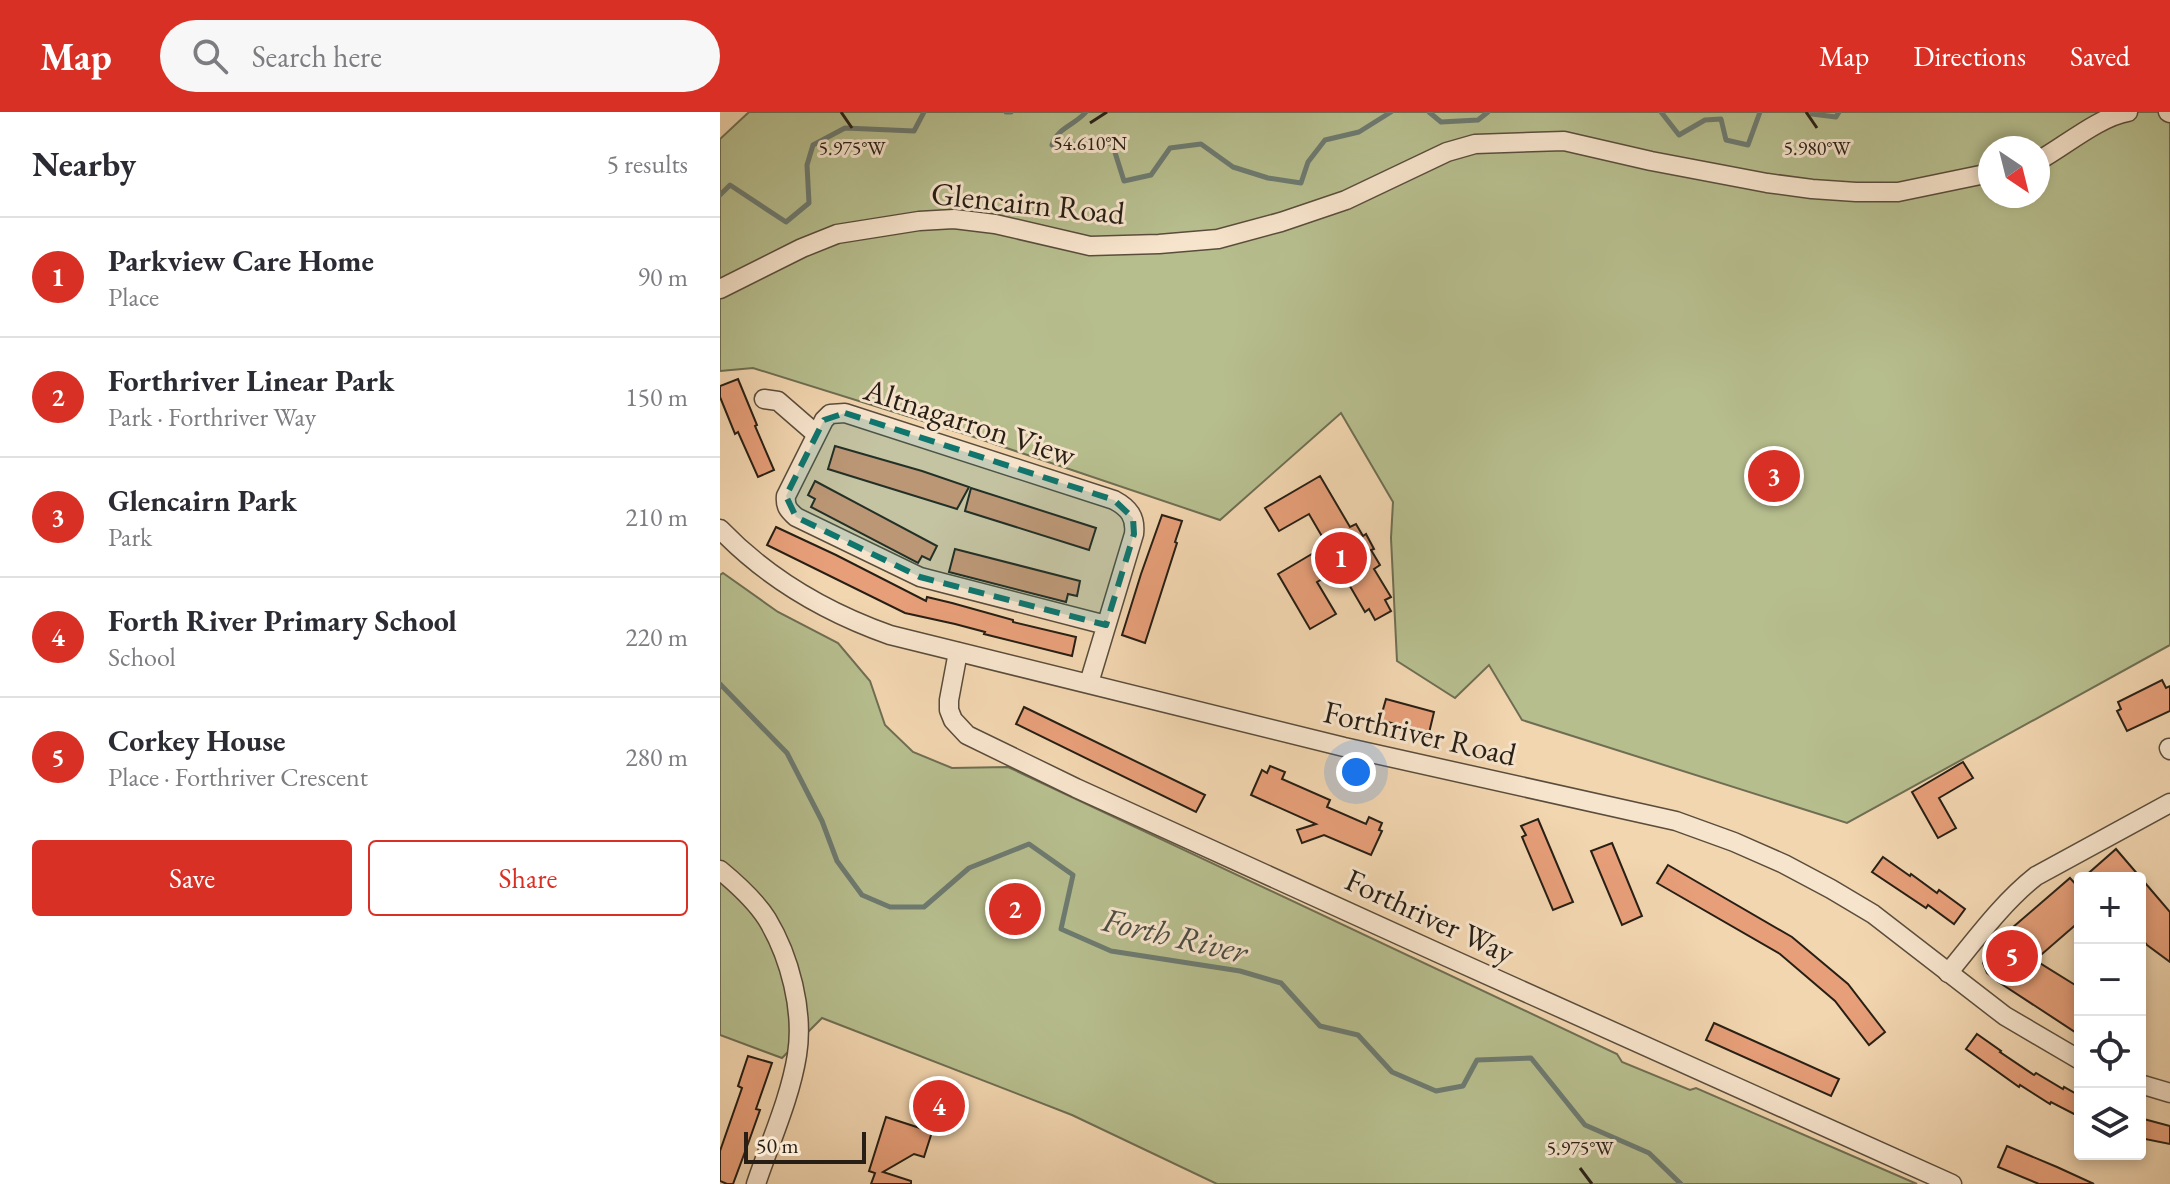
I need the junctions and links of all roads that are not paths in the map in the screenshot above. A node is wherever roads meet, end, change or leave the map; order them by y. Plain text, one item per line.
1 (2128, 112) edge
2 (2050, 154) edge
3 (1978, 175) edge
4 (720, 289) edge
5 (764, 399) dead end
6 (816, 434) junction
7 (720, 529) edge
8 (1106, 625) junction
9 (958, 652) junction
10 (1089, 683) junction
11 (2170, 803) edge
12 (720, 870) edge
13 (1948, 973) junction
14 (2074, 1056) edge
15 (2146, 1086) edge
16 (2170, 1093) edge
17 (756, 1184) edge
18 (1952, 1184) edge

1 - 2 street
3 - 4 street, Glencairn Road
5 - 6 street
6 - 8 street
6 - 8 street, Altnagarron View
7 - 9 street, Forthriver Road
8 - 10 street
9 - 10 street, Forthriver Road
9 - 18 street, Forthriver Way
10 - 13 street, Forthriver Road
11 - 13 street
12 - 17 street
13 - 14 street, Forthriver Road
15 - 16 street

